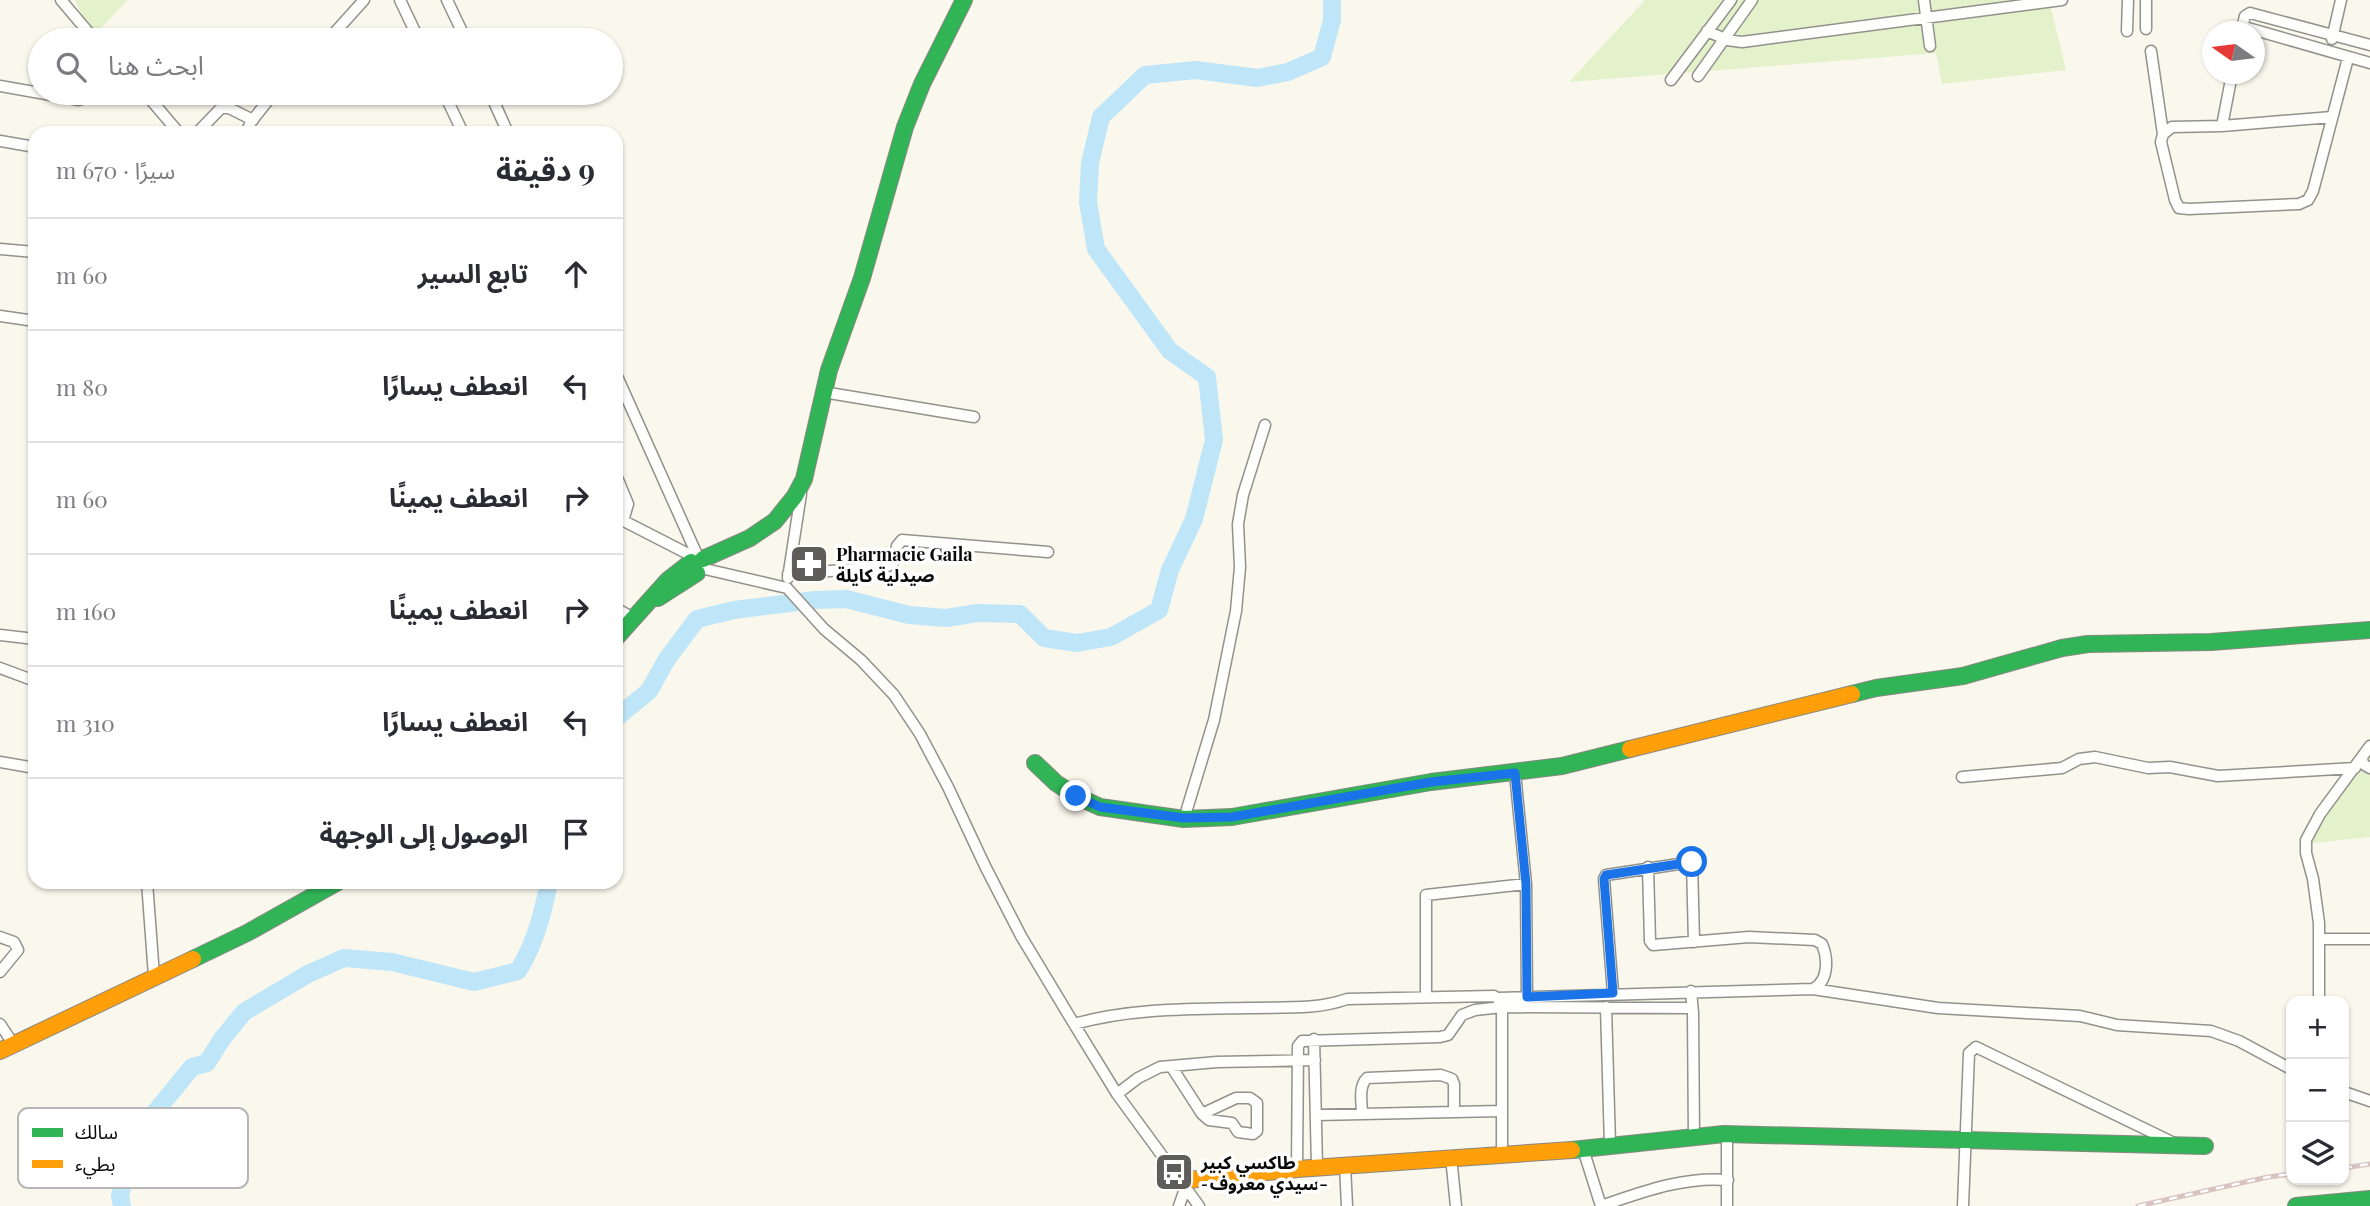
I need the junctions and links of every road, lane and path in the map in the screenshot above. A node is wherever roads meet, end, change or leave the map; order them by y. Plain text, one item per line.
1 (61, 0) edge
2 (364, 0) edge
3 (400, 0) edge
4 (447, 0) edge
5 (964, 0) edge
6 (1731, 0) edge
7 (1752, 0) edge
8 (1924, 0) edge
9 (2062, 0) edge
10 (2128, 0) edge
11 (2146, 0) edge
12 (2341, 0) edge
13 (2260, 16) junction
14 (1927, 18) junction
15 (2244, 21) edge
16 (2259, 21) edge
17 (85, 28) edge
18 (339, 28) edge
19 (413, 28) edge
20 (460, 28) edge
21 (2146, 29) dead end
22 (2127, 31) dead end
23 (1707, 32) junction
24 (2265, 33) edge
25 (2333, 35) junction
26 (1724, 39) junction
27 (2370, 45) edge
28 (1930, 46) dead end
29 (1695, 48) junction
30 (2151, 51) dead end
31 (2329, 52) junction
32 (1710, 58) junction
33 (2348, 58) junction
34 (2370, 63) edge
35 (1698, 76) dead end
36 (1671, 80) dead end
37 (2230, 84) edge
38 (0, 86) edge
39 (28, 91) edge
40 (155, 105) edge
41 (266, 105) edge
42 (450, 105) edge
43 (495, 105) edge
44 (2332, 117) junction
45 (173, 126) edge
46 (203, 126) edge
47 (247, 126) edge
48 (252, 126) edge
49 (460, 126) edge
50 (505, 126) edge
51 (2222, 127) junction
52 (2163, 134) junction
53 (0, 141) edge
54 (28, 146) edge
55 (0, 249) edge
56 (28, 251) edge
57 (0, 317) edge
58 (28, 320) edge
59 (623, 390) edge
60 (823, 392) junction
61 (974, 417) dead end
62 (1265, 425) dead end
63 (804, 480) junction
64 (623, 492) edge
65 (623, 514) edge
66 (623, 521) edge
67 (1048, 552) dead end
68 (698, 563) junction
69 (788, 574) junction
70 (787, 588) junction
71 (623, 609) edge
72 (638, 612) junction
73 (623, 630) edge
74 (2370, 630) edge
75 (0, 635) edge
76 (28, 638) edge
77 (0, 668) edge
78 (28, 678) edge
79 (2370, 746) edge
80 (0, 762) edge
81 (1035, 763) dead end
82 (2358, 763) junction
83 (28, 767) edge
84 (2370, 768) edge
85 (1515, 773) junction
86 (1962, 776) dead end
87 (1184, 818) junction
88 (1648, 867) junction
89 (1526, 884) junction
90 (147, 889) edge
91 (326, 889) edge
92 (0, 937) edge
93 (2320, 939) junction
94 (2370, 939) edge
95 (1694, 942) junction
96 (0, 972) edge
97 (155, 976) junction
98 (1814, 989) junction
99 (1691, 991) junction
100 (1613, 993) junction
101 (1426, 996) junction
102 (2319, 996) edge
103 (1534, 1000) junction
104 (1500, 1002) junction
105 (1606, 1007) junction
106 (1691, 1008) junction
107 (0, 1024) edge
108 (1073, 1024) junction
109 (1314, 1039) junction
110 (7, 1048) edge
111 (1315, 1060) junction
112 (1297, 1061) junction
113 (1171, 1066) junction
114 (2286, 1066) edge
115 (1117, 1094) junction
116 (2349, 1094) edge
117 (2370, 1101) edge
118 (1502, 1111) junction
119 (1454, 1112) junction
120 (1202, 1114) junction
121 (1362, 1114) junction
122 (1316, 1115) junction
123 (1727, 1135) junction
124 (1694, 1138) junction
125 (1964, 1141) junction
126 (1610, 1145) junction
127 (2179, 1146) junction
128 (2205, 1146) dead end
129 (1583, 1149) junction
130 (1502, 1154) junction
131 (1451, 1157) junction
132 (1345, 1165) junction
133 (1317, 1167) junction
134 (1297, 1169) junction
135 (1728, 1180) junction
136 (1182, 1185) junction
137 (2370, 1199) edge
138 (1731, 1205) edge
139 (1178, 1206) edge
140 (1199, 1206) edge
141 (1347, 1206) edge
142 (1456, 1206) edge
143 (1601, 1206) edge
144 (1963, 1206) edge
145 (2296, 1206) edge

1 - 17 street
2 - 18 street
3 - 19 street
4 - 20 street
5 - 60 street
6 - 23 street
7 - 26 street
8 - 14 street
9 - 14 street
10 - 22 street
11 - 21 street
12 - 25 street
13 - 15 street
13 - 16 street
13 - 25 street
14 - 26 street
14 - 28 street
23 - 26 street
23 - 29 street
24 - 31 street
25 - 27 street
25 - 31 street
26 - 32 street
29 - 32 street
29 - 36 street
30 - 52 street
31 - 33 street
32 - 35 street
33 - 34 street
33 - 44 street
37 - 51 street
38 - 39 street
40 - 45 street
41 - 48 street
42 - 49 street
43 - 50 street
44 - 51 street
44 - 52 street
46 - 47 street
51 - 52 street
53 - 54 street
55 - 56 street
57 - 58 street
59 - 68 street
60 - 61 street
60 - 63 street
62 - 87 street
63 - 68 street
63 - 69 street
64 - 65 street
66 - 68 street
67 - 69 street
68 - 70 street
68 - 72 street
69 - 70 street
70 - 108 street
71 - 72 street
72 - 73 street
74 - 85 street
75 - 76 street
77 - 78 street
79 - 82 street
80 - 83 street
81 - 87 street
82 - 84 street
82 - 86 street
82 - 93 street
85 - 87 street
85 - 89 street
88 - 95 street
88 - 95 street
88 - 100 street
89 - 101 street
89 - 103 street
90 - 97 street
91 - 97 street
92 - 96 street
93 - 94 street
93 - 102 street
95 - 98 street
97 - 110 street
98 - 99 street
98 - 114 street
99 - 100 street
99 - 106 street
100 - 103 street
101 - 104 street
101 - 108 street
103 - 104 street
103 - 105 street
104 - 109 street
104 - 118 street
105 - 106 street
105 - 126 street
106 - 124 street
107 - 110 street
108 - 115 street
109 - 111 street
109 - 112 street
111 - 112 street
111 - 122 street
112 - 113 street
112 - 134 street
113 - 115 street
113 - 120 street
115 - 136 street
116 - 117 street
118 - 119 street
118 - 130 street
119 - 121 street
119 - 121 street
120 - 120 street
121 - 122 street
122 - 133 street
123 - 124 street
123 - 125 street
123 - 135 street
124 - 126 street
125 - 127 street
125 - 127 street
125 - 144 street
126 - 129 street
127 - 128 street
129 - 130 street
129 - 143 street
130 - 131 street
131 - 132 street
131 - 142 street
132 - 133 street
132 - 141 street
133 - 134 street
134 - 136 street
135 - 138 street
135 - 143 street
136 - 139 street
136 - 140 street
137 - 145 street

